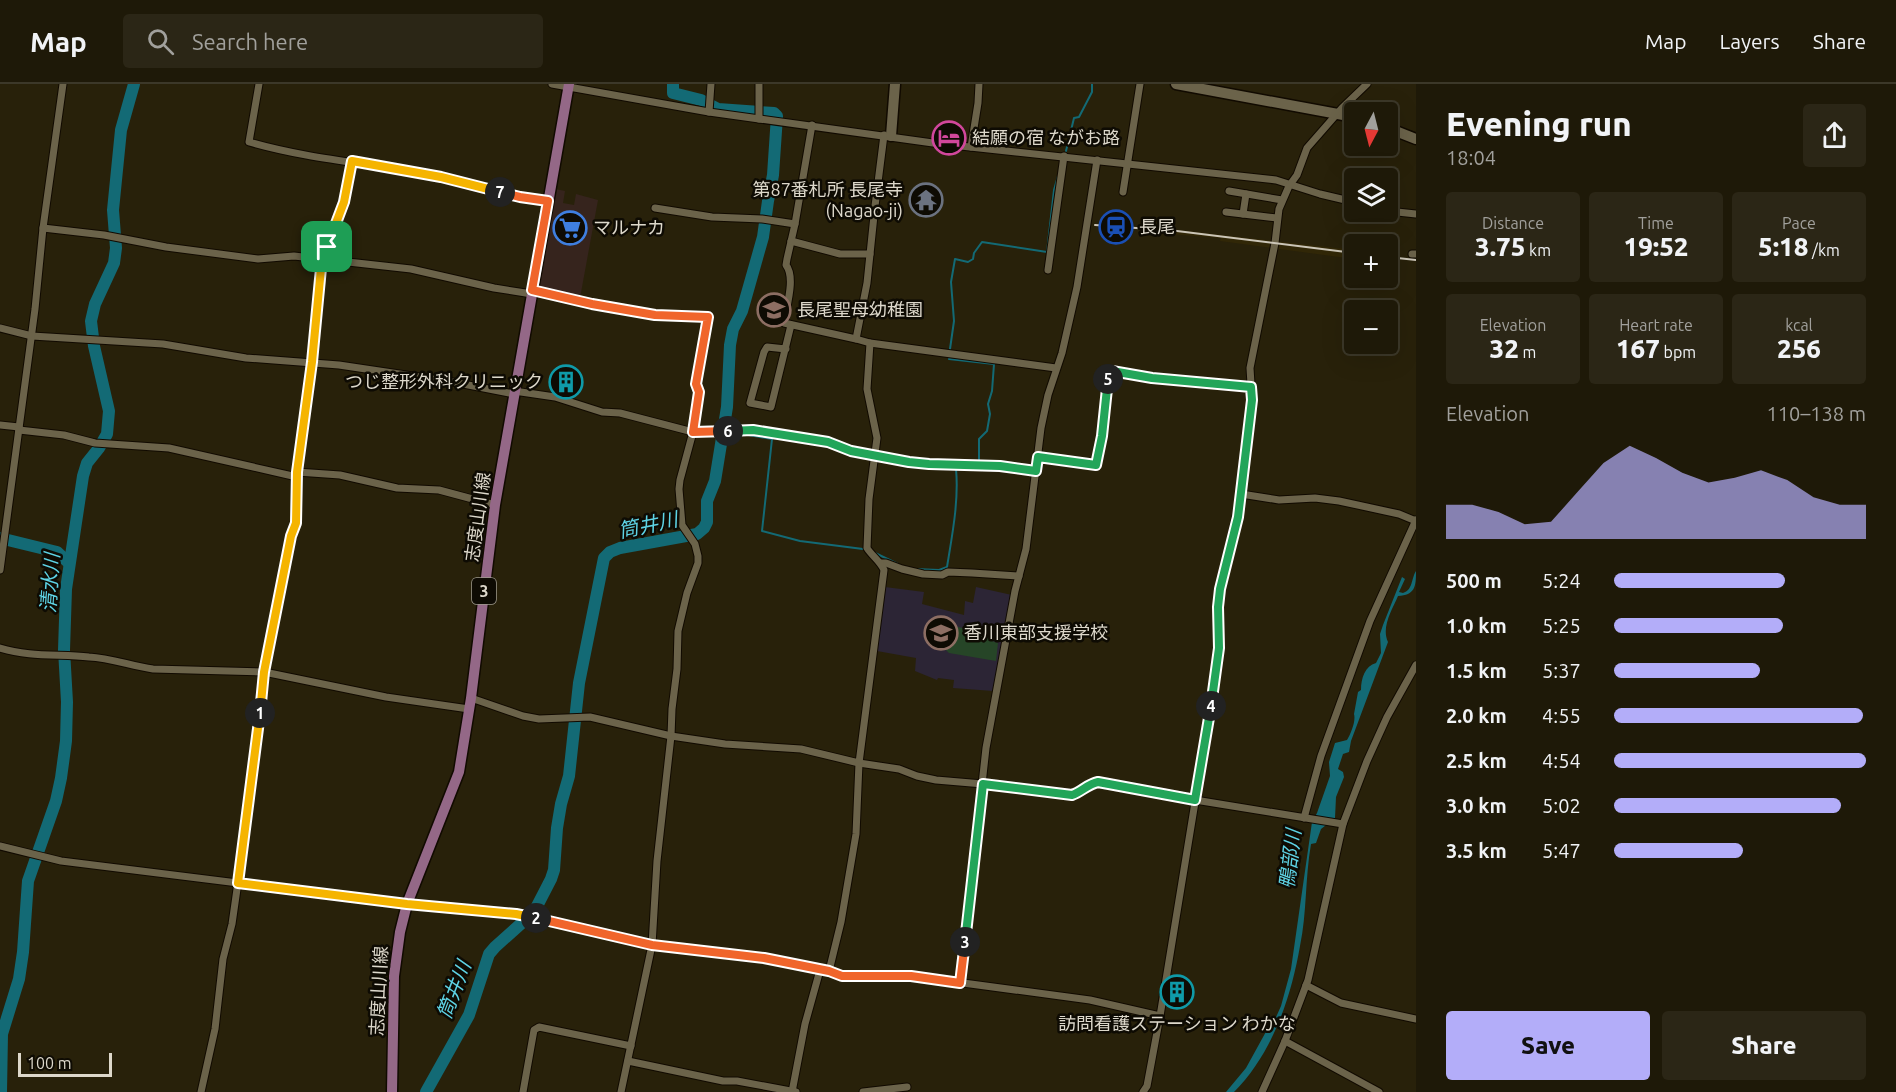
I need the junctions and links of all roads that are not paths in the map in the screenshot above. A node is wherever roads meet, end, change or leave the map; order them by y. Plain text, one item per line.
1 (63, 84) edge
2 (259, 84) edge
3 (552, 84) edge
4 (711, 84) edge
5 (759, 84) edge
6 (895, 84) edge
7 (979, 84) edge
8 (1140, 84) edge
9 (1176, 84) edge
10 (1367, 84) edge
11 (569, 85) edge
12 (1197, 86) edge
13 (709, 112) junction
14 (759, 113) junction
15 (1339, 113) junction
16 (1344, 114) edge
17 (812, 125) junction
18 (1398, 132) edge
19 (888, 135) junction
20 (1416, 139) edge
21 (971, 147) junction
22 (1064, 156) junction
23 (1097, 160) junction
24 (352, 161) junction
25 (1127, 163) junction
26 (1291, 183) junction
27 (1229, 191) dead end
28 (1123, 192) dead end
29 (1246, 194) junction
30 (1282, 200) junction
31 (1344, 200) edge
32 (548, 201) junction
33 (655, 208) dead end
34 (1226, 212) dead end
35 (1398, 212) edge
36 (1416, 213) edge
37 (1243, 214) junction
38 (1277, 218) junction
39 (795, 224) junction
40 (43, 228) junction
41 (791, 241) junction
42 (870, 254) junction
43 (322, 258) junction
44 (1048, 270) dead end
45 (532, 292) junction
46 (791, 325) junction
47 (0, 328) edge
48 (32, 336) junction
49 (856, 339) junction
50 (870, 343) junction
51 (786, 349) junction
52 (312, 362) junction
53 (1056, 368) junction
54 (1251, 387) junction
55 (514, 392) junction
56 (0, 425) edge
57 (19, 429) junction
58 (693, 432) junction
59 (875, 456) junction
60 (1038, 457) junction
61 (1036, 471) junction
62 (297, 474) junction
63 (1241, 494) junction
64 (495, 505) junction
65 (1416, 520) edge
66 (881, 563) junction
67 (0, 570) edge
68 (1018, 576) junction
69 (0, 648) edge
70 (1415, 669) edge
71 (264, 672) junction
72 (470, 704) junction
73 (671, 736) junction
74 (859, 763) junction
75 (983, 784) junction
76 (1195, 800) junction
77 (1306, 818) junction
78 (1340, 823) junction
79 (0, 846) edge
80 (238, 883) junction
81 (407, 904) junction
82 (652, 945) junction
83 (824, 971) junction
84 (960, 983) junction
85 (1306, 985) junction
86 (1160, 1016) junction
87 (1416, 1019) edge
88 (1285, 1041) junction
89 (631, 1046) junction
90 (628, 1061) junction
91 (906, 1087) dead end
92 (201, 1092) edge
93 (392, 1092) edge
94 (523, 1092) edge
95 (621, 1092) edge
96 (793, 1092) edge
97 (863, 1092) edge
98 (1143, 1092) edge
99 (1262, 1092) edge
100 (1379, 1092) edge

1 - 40 street
2 - 24 street
3 - 11 street
4 - 13 street
5 - 14 street
6 - 19 street
7 - 21 street
8 - 25 street
9 - 12 street
10 - 15 street
11 - 13 street
11 - 32 main road, 志度山川線 / 3
12 - 15 street
13 - 14 street
14 - 17 street
15 - 16 street
15 - 26 street
17 - 19 street
17 - 39 street
18 - 20 street
19 - 21 street
19 - 42 street
21 - 22 street
22 - 23 street
22 - 44 street
23 - 25 street
23 - 53 street
24 - 32 street
24 - 43 street
25 - 26 street
25 - 28 street
26 - 30 street
26 - 31 street
27 - 29 street
29 - 30 street
29 - 37 street
30 - 38 street
32 - 45 main road, 志度山川線 / 3
33 - 39 street
34 - 37 street
35 - 36 street
37 - 38 street
38 - 54 street
39 - 41 street
40 - 43 street
40 - 48 street
41 - 42 street
41 - 46 street
42 - 49 street
43 - 45 street
43 - 52 street
45 - 55 main road, 志度山川線 / 3
45 - 58 street
46 - 49 street
46 - 51 street
47 - 48 street
48 - 52 street
48 - 57 street
49 - 50 street
50 - 53 street
50 - 59 street
51 - 51 street
52 - 55 street
52 - 62 street
53 - 60 street
54 - 60 street
54 - 63 street
55 - 58 street
55 - 64 main road, 志度山川線 / 3
56 - 57 street
57 - 62 street
57 - 67 street
58 - 59 street
58 - 73 street
59 - 61 street
59 - 66 street
60 - 61 street
61 - 68 street
62 - 64 street
62 - 71 street
63 - 65 street
63 - 76 street
64 - 72 main road, 志度山川線 / 3
65 - 77 street
66 - 68 street
66 - 74 street
68 - 75 street
69 - 71 street
70 - 78 street
71 - 72 street
71 - 80 street
72 - 73 street
72 - 81 main road, 志度山川線 / 3
73 - 74 street
73 - 82 street
74 - 75 street
74 - 83 street
75 - 76 street
75 - 84 street
76 - 77 street
76 - 86 street
77 - 78 street
78 - 85 street
79 - 80 street
80 - 81 street
80 - 92 street
81 - 82 street
81 - 93 main road, 志度山川線 / 3
82 - 83 street
82 - 89 street
83 - 84 street
83 - 96 street
84 - 86 street
85 - 87 street
85 - 88 street
86 - 98 street
88 - 99 street
88 - 100 street
89 - 90 street
89 - 94 street
90 - 95 street
90 - 96 street
91 - 97 street

